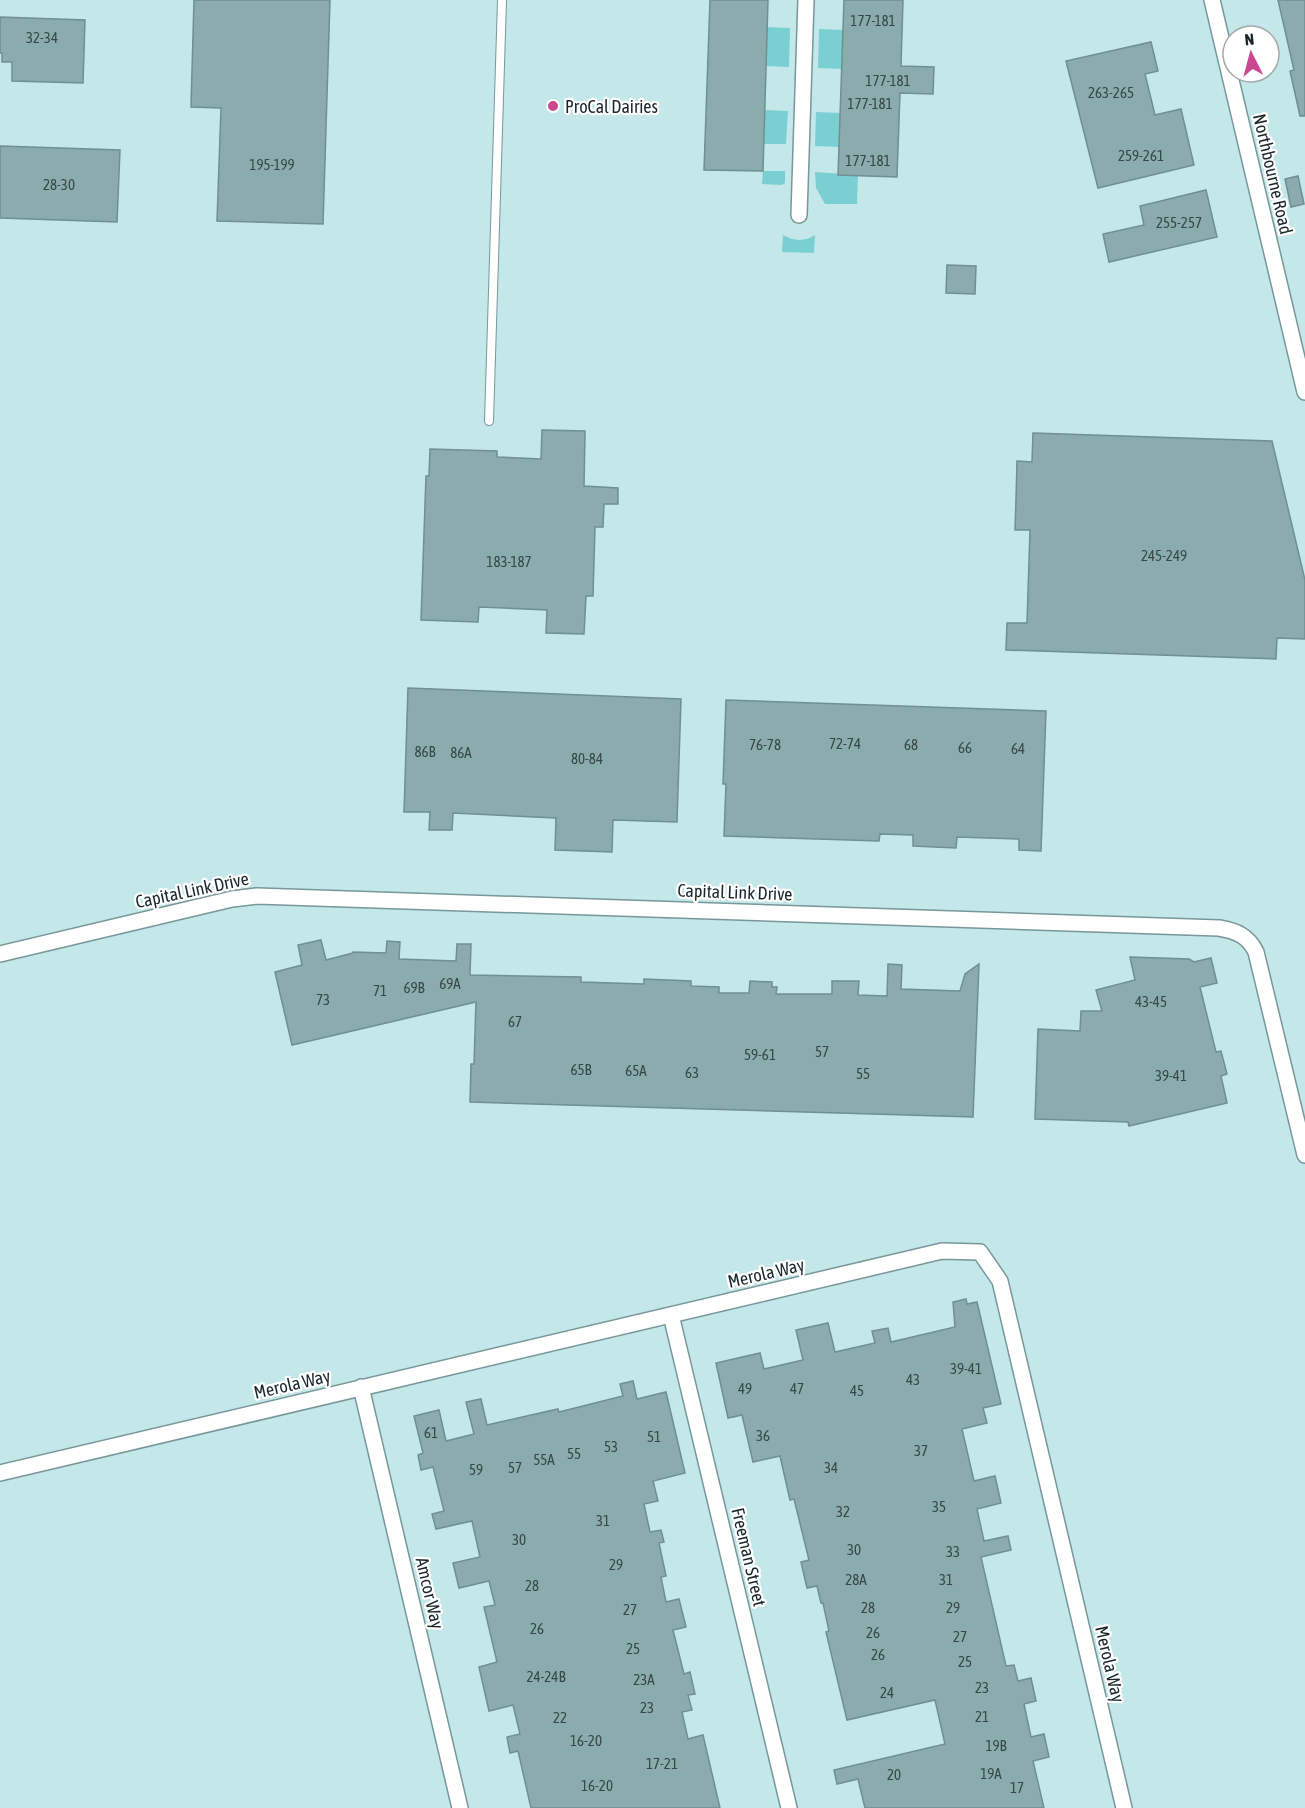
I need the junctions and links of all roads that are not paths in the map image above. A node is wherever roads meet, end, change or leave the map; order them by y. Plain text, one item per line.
1 (502, 0) edge
2 (806, 0) edge
3 (1212, 0) edge
4 (799, 215) dead end
5 (1305, 392) edge
6 (489, 421) dead end
7 (0, 954) edge
8 (1305, 1155) edge
9 (671, 1315) junction
10 (361, 1387) junction
11 (0, 1473) edge
12 (460, 1808) edge
13 (789, 1808) edge
14 (1124, 1808) edge

1 - 6 lane
2 - 4 street
3 - 5 street, Northbourne Road
7 - 8 street, Capital Link Drive
9 - 10 street, Merola Way
9 - 13 street, Freeman Street
9 - 14 street, Merola Way
10 - 11 street, Merola Way
10 - 12 street, Amcor Way

